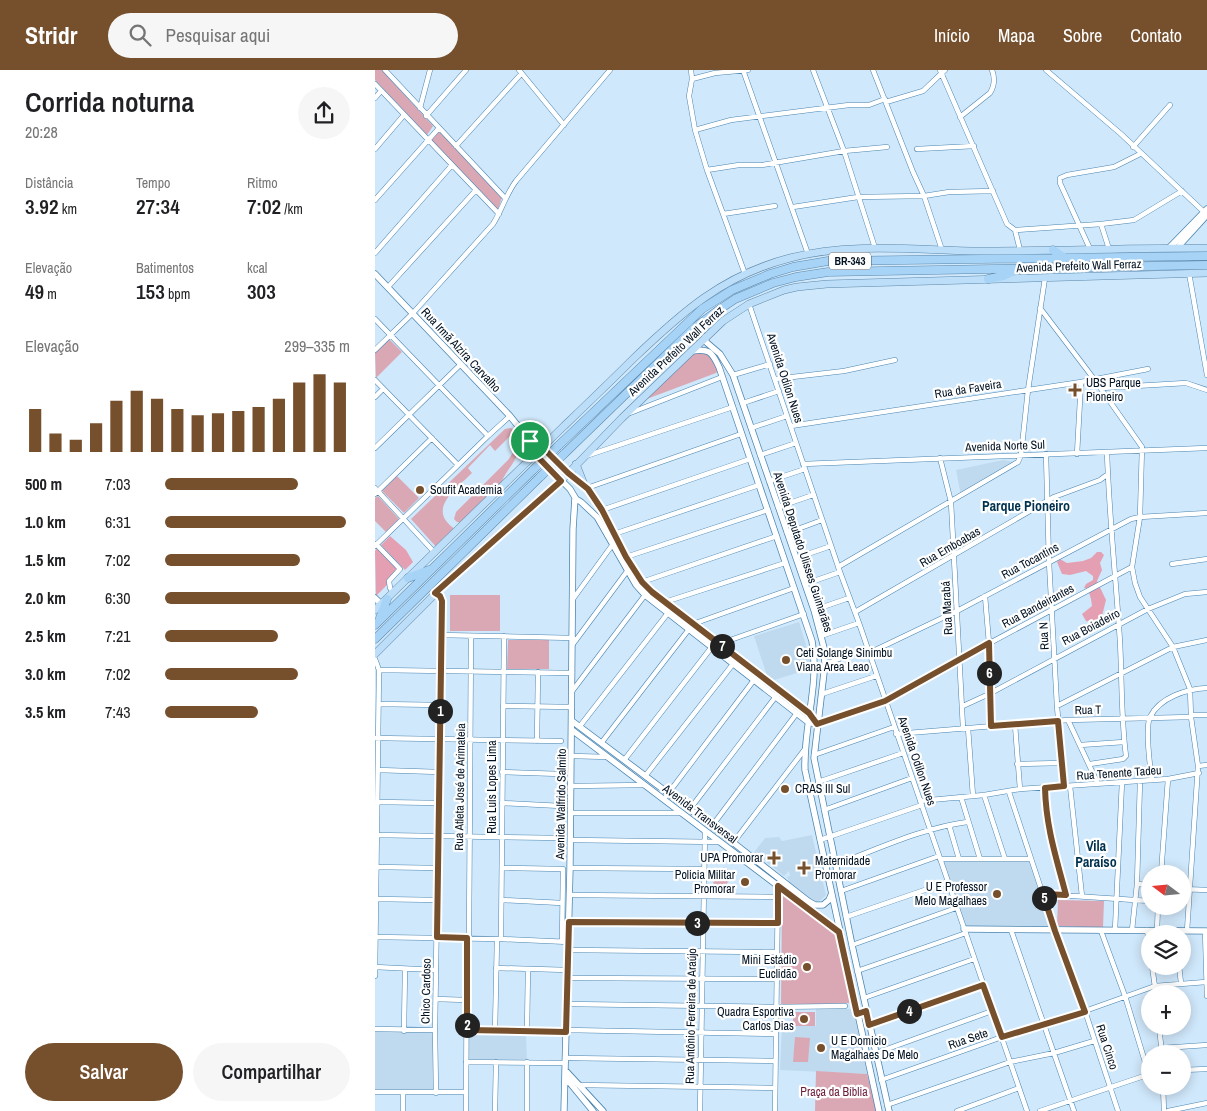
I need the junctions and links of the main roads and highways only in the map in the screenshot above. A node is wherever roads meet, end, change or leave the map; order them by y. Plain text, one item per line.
1 (1207, 248) edge
2 (1053, 250) junction
3 (1207, 256) edge
4 (1066, 259) junction
5 (1207, 265) edge
6 (1020, 268) junction
7 (1207, 273) edge
8 (988, 280) junction
9 (577, 464) junction
10 (586, 488) road end
11 (434, 568) junction
12 (408, 578) junction
13 (381, 604) edge
14 (377, 623) edge
15 (375, 639) edge
16 (375, 654) edge

1 - 2 main road, Avenida Prefeito Wall Ferraz
2 - 4 highway
2 - 12 main road, Avenida Prefeito Wall Ferraz
3 - 4 highway, Avenida Prefeito Wall Ferraz / BR-343
4 - 11 highway, Avenida Prefeito Wall Ferraz / BR-343, bridge
5 - 6 highway, Avenida Prefeito Wall Ferraz / BR-343
6 - 8 highway
6 - 15 highway, Avenida Prefeito Wall Ferraz / BR-343, bridge
7 - 8 main road, Avenida Prefeito Wall Ferraz
8 - 9 main road, Avenida Prefeito Wall Ferraz
9 - 10 main road
9 - 16 main road, Avenida Prefeito Wall Ferraz
11 - 12 highway
11 - 14 highway, Avenida Prefeito Wall Ferraz / BR-343
12 - 13 main road, Avenida Prefeito Wall Ferraz
13 - 14 highway

